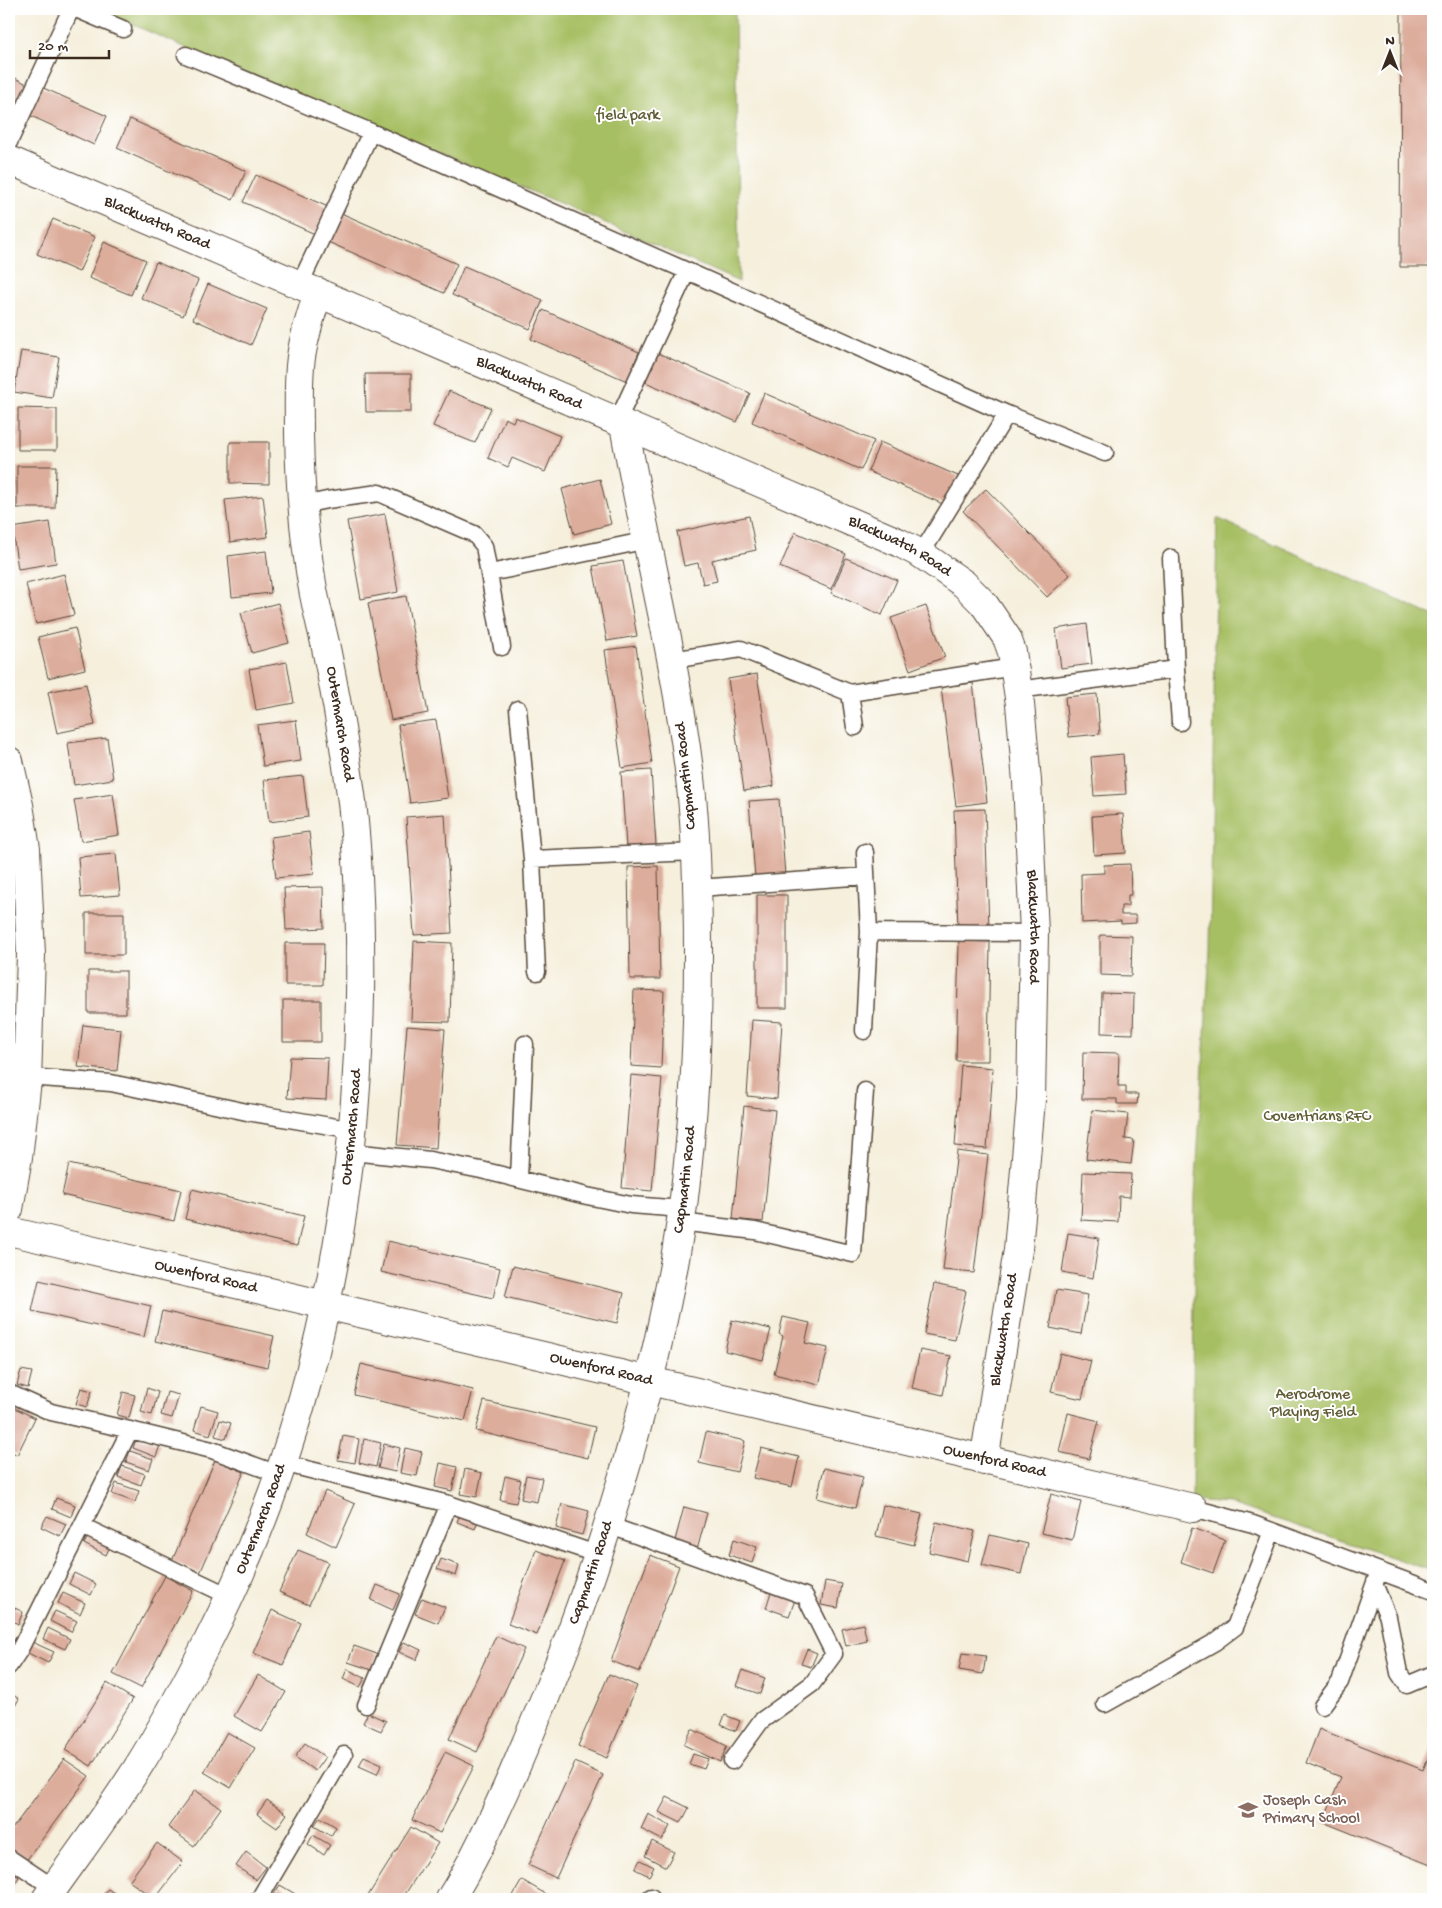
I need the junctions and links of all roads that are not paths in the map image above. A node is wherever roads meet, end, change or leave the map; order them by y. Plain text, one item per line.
1 (71, 9) edge
2 (76, 9) edge
3 (123, 29) dead end
4 (186, 55) dead end
5 (371, 132) junction
6 (9, 142) edge
7 (9, 160) edge
8 (687, 270) junction
9 (309, 288) junction
10 (1008, 414) junction
11 (620, 423) junction
12 (1105, 453) dead end
13 (303, 505) junction
14 (648, 540) junction
15 (921, 554) junction
16 (1171, 558) dead end
17 (490, 573) junction
18 (502, 647) dead end
19 (672, 660) junction
20 (1176, 670) junction
21 (1016, 678) junction
22 (850, 693) junction
23 (518, 709) dead end
24 (1180, 722) dead end
25 (855, 727) dead end
26 (9, 761) edge
27 (695, 852) junction
28 (865, 852) dead end
29 (532, 859) junction
30 (866, 876) junction
31 (698, 888) junction
32 (869, 932) junction
33 (1034, 933) junction
34 (537, 972) dead end
35 (864, 1031) dead end
36 (525, 1044) dead end
37 (21, 1062) edge
38 (865, 1091) dead end
39 (352, 1141) junction
40 (519, 1178) junction
41 (9, 1209) edge
42 (681, 1215) junction
43 (9, 1231) edge
44 (326, 1305) junction
45 (648, 1381) junction
46 (9, 1394) edge
47 (130, 1430) junction
48 (984, 1461) junction
49 (280, 1469) junction
50 (449, 1504) junction
51 (1193, 1508) joint
52 (608, 1525) junction
53 (82, 1526) junction
54 (1272, 1531) junction
55 (598, 1555) junction
56 (1377, 1579) junction
57 (1433, 1591) edge
58 (229, 1596) junction
59 (9, 1666) edge
60 (1433, 1674) edge
61 (1106, 1704) dead end
62 (366, 1705) dead end
63 (1322, 1706) dead end
64 (344, 1756) dead end
65 (732, 1761) dead end
66 (9, 1858) edge
67 (50, 1894) edge
68 (259, 1899) edge
69 (450, 1899) edge

1 - 6 lane
2 - 3 lane
4 - 5 lane
5 - 8 lane
5 - 9 lane
7 - 9 street, Blackwatch Road
8 - 10 lane
8 - 11 lane
9 - 11 street, Blackwatch Road
9 - 13 street, Outermarch Road
10 - 12 lane
10 - 15 lane
11 - 14 street, Capmartin Road
11 - 15 street, Blackwatch Road
13 - 17 lane
13 - 39 street, Outermarch Road
14 - 17 lane
14 - 19 street, Capmartin Road
15 - 21 street, Blackwatch Road
16 - 20 lane
17 - 18 lane
19 - 22 lane
19 - 27 street, Capmartin Road
20 - 21 lane
20 - 24 lane
21 - 22 lane
21 - 33 street, Blackwatch Road
22 - 25 lane
23 - 29 lane
26 - 37 street
27 - 29 lane
27 - 31 street, Capmartin Road
28 - 30 lane
29 - 34 lane
30 - 31 lane
30 - 32 lane
31 - 42 street, Capmartin Road
32 - 33 lane
32 - 35 lane
33 - 48 street, Blackwatch Road
36 - 40 lane
37 - 39 lane
37 - 41 street
38 - 42 lane
39 - 40 lane
39 - 44 street, Outermarch Road
40 - 42 lane
42 - 45 street, Capmartin Road
43 - 44 street, Owenford Road
44 - 45 street, Owenford Road
44 - 49 street, Outermarch Road
45 - 48 street, Owenford Road
45 - 52 street, Capmartin Road
46 - 47 lane
47 - 49 lane
47 - 53 lane
48 - 51 street, Owenford Road
49 - 50 lane
49 - 58 street, Outermarch Road
50 - 55 lane
50 - 62 lane
51 - 54 lane
52 - 55 street, Capmartin Road
52 - 65 lane
53 - 58 lane
53 - 59 lane
54 - 56 lane
54 - 61 lane
55 - 69 street, Capmartin Road
56 - 57 lane
56 - 60 lane
56 - 63 lane
58 - 67 street, Outermarch Road
64 - 68 lane
66 - 67 lane

